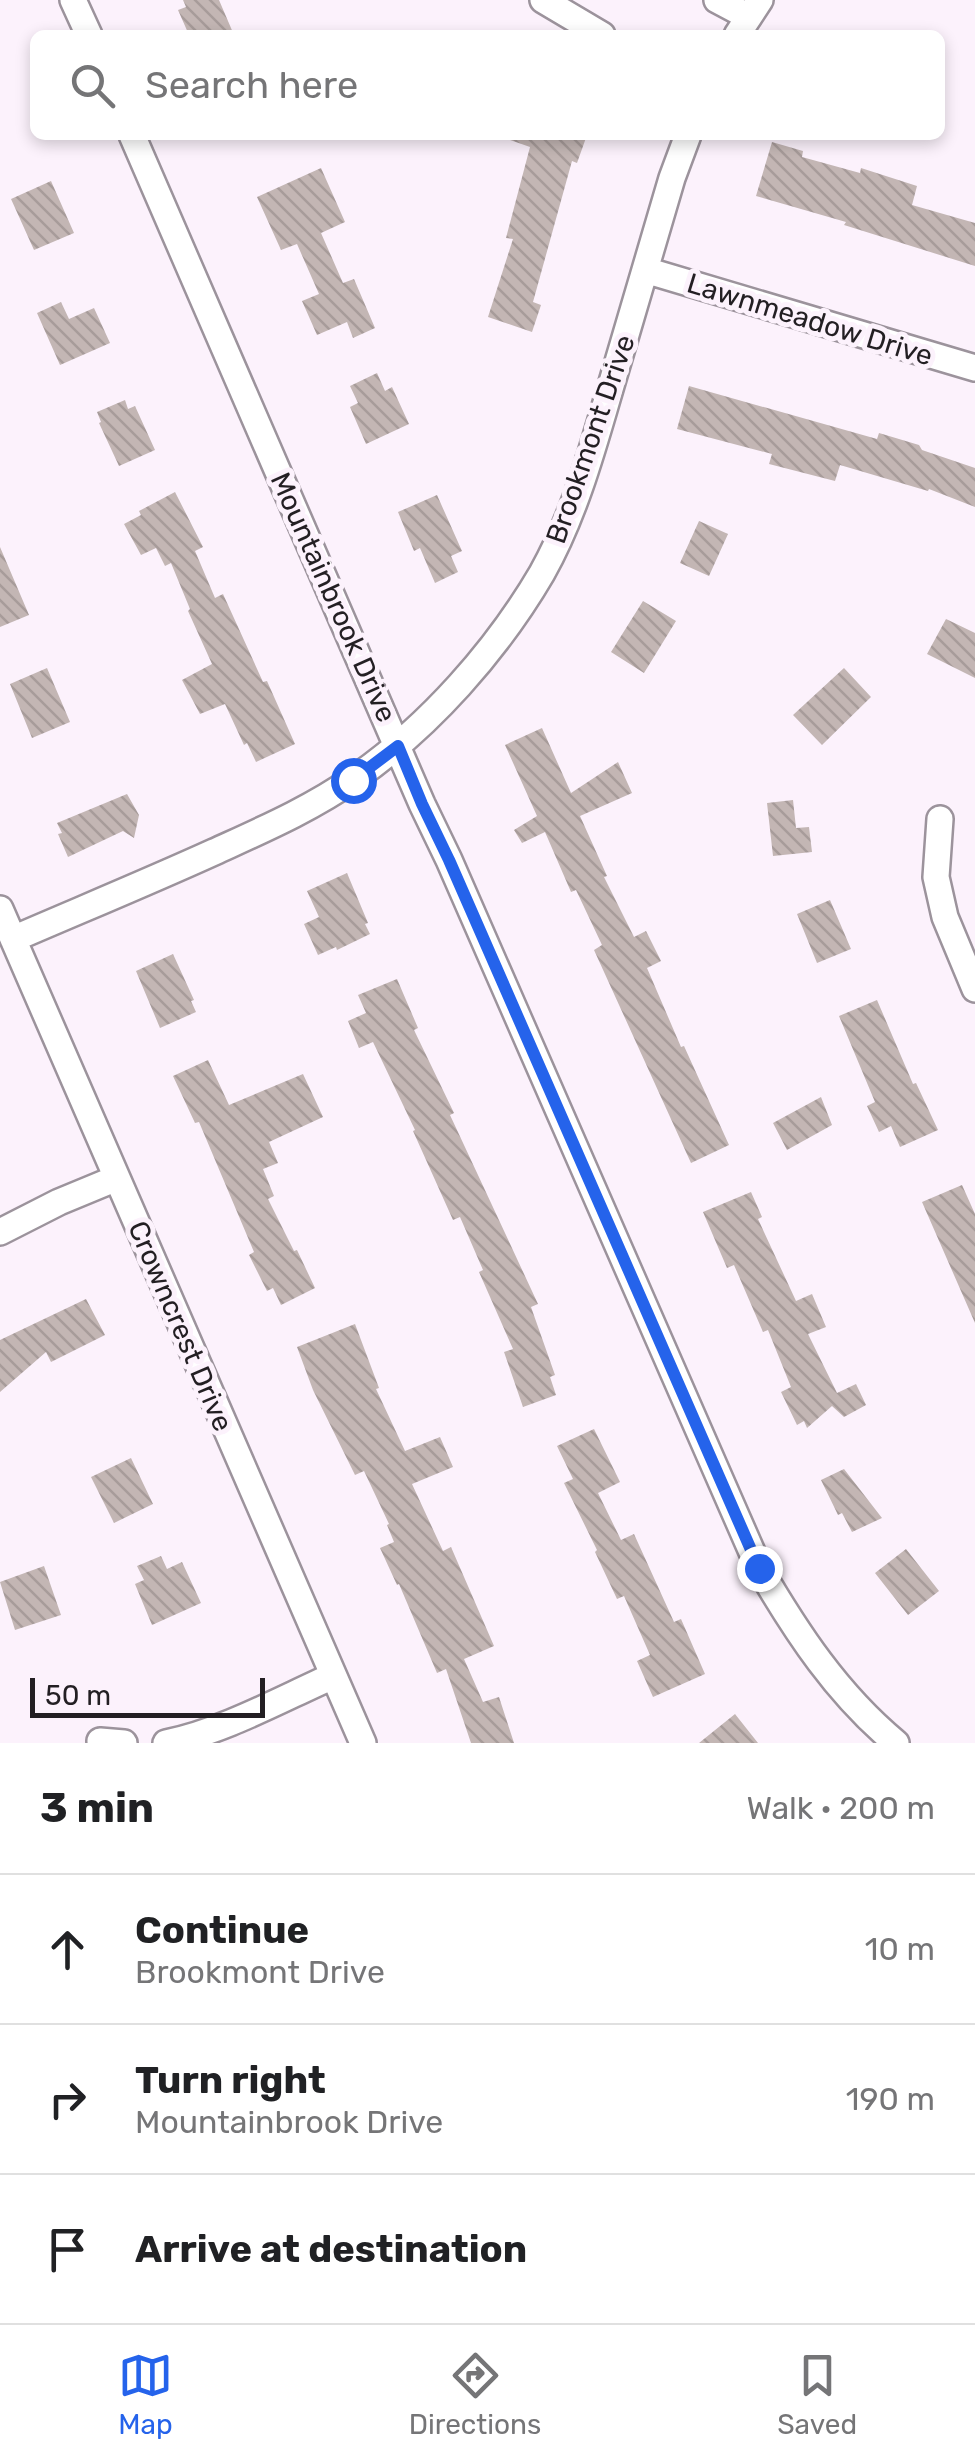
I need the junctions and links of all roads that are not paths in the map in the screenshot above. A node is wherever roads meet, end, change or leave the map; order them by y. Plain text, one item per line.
1 (73, 0) edge
2 (543, 0) edge
3 (717, 0) edge
4 (749, 18) edge
5 (86, 30) edge
6 (594, 30) edge
7 (134, 140) edge
8 (686, 140) edge
9 (646, 270) junction
10 (975, 368) edge
11 (398, 746) junction
12 (940, 819) dead end
13 (0, 909) edge
14 (13, 939) junction
15 (975, 989) edge
16 (117, 1178) junction
17 (0, 1232) edge
18 (333, 1676) junction
19 (166, 1743) edge
20 (363, 1743) edge
21 (896, 1743) edge

1 - 5 street
2 - 6 street
3 - 4 street
7 - 11 street, Mountainbrook Drive
8 - 9 street, Brookmont Drive
9 - 10 street, Lawnmeadow Drive
9 - 11 street, Brookmont Drive
11 - 14 street, Brookmont Drive
11 - 21 street, Mountainbrook Drive
12 - 15 street
13 - 14 street, Crowncrest Drive
14 - 16 street, Crowncrest Drive
16 - 17 street
16 - 18 street, Crowncrest Drive
18 - 19 street
18 - 20 street, Crowncrest Drive

